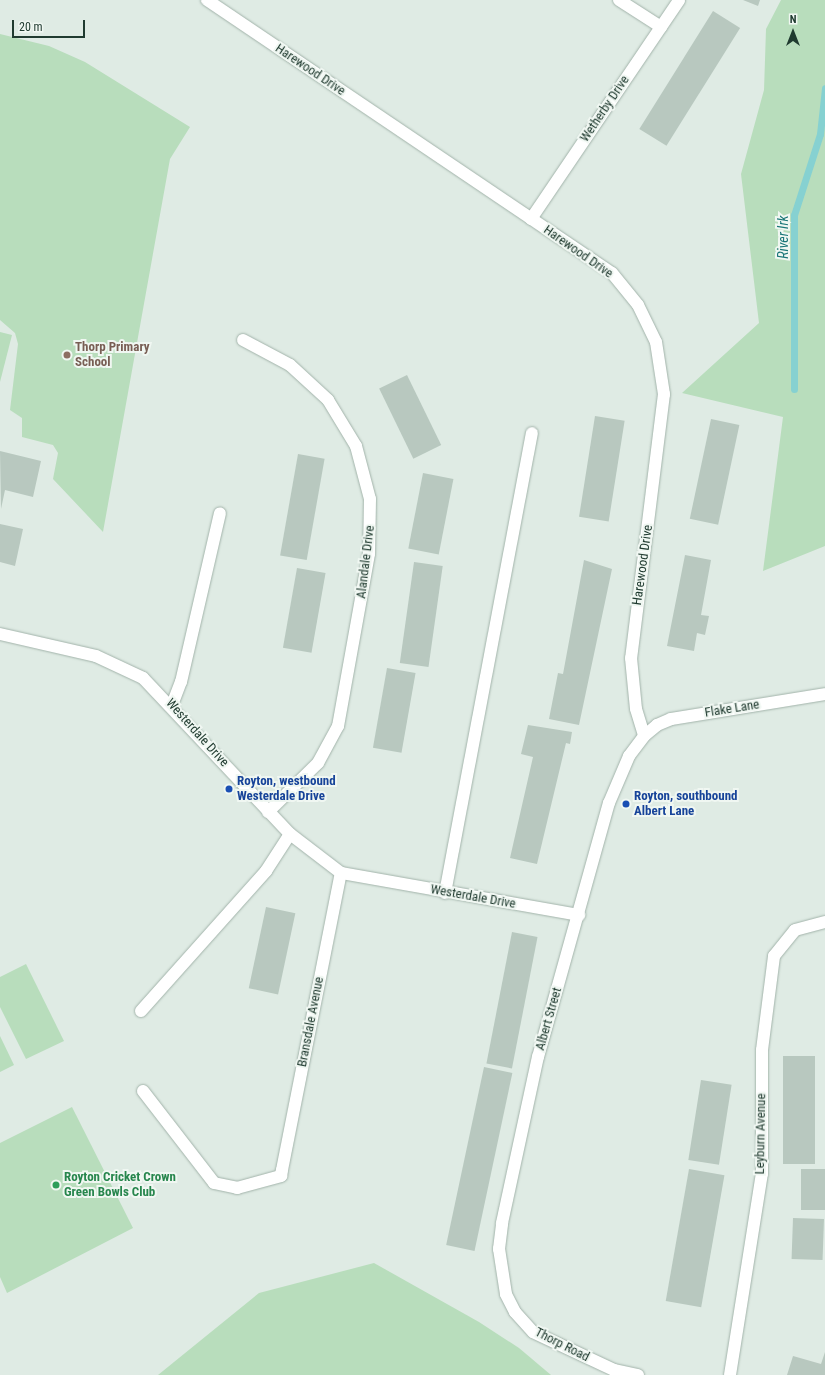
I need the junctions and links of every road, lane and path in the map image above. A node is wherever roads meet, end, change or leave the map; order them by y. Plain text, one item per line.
1 (618, 0) edge
2 (679, 0) edge
3 (211, 1) edge
4 (661, 27) junction
5 (531, 219) junction
6 (243, 340) dead end
7 (532, 433) dead end
8 (220, 513) dead end
9 (0, 634) edge
10 (825, 694) edge
11 (172, 705) junction
12 (644, 736) junction
13 (268, 812) junction
14 (290, 834) junction
15 (341, 873) junction
16 (445, 893) junction
17 (579, 915) junction
18 (825, 922) edge
19 (142, 1011) dead end
20 (143, 1091) dead end
21 (515, 1312) joint
22 (638, 1375) edge
23 (730, 1375) edge

1 - 4 street
2 - 4 street, Wetherby Drive
3 - 5 street, Harewood Drive
4 - 5 street, Wetherby Drive
5 - 12 street, Harewood Drive
6 - 13 street, Alandale Drive
7 - 16 street
8 - 11 street
9 - 11 street, Westerdale Drive
10 - 12 street, Flake Lane
11 - 13 street, Westerdale Drive
12 - 17 street, Albert Street
13 - 14 street, Westerdale Drive
14 - 15 street, Westerdale Drive
14 - 19 street
15 - 16 street, Westerdale Drive
15 - 20 street, Bransdale Avenue
16 - 17 street, Westerdale Drive
17 - 21 street, Albert Street
18 - 23 street, Leyburn Avenue
21 - 22 street, Thorp Road

